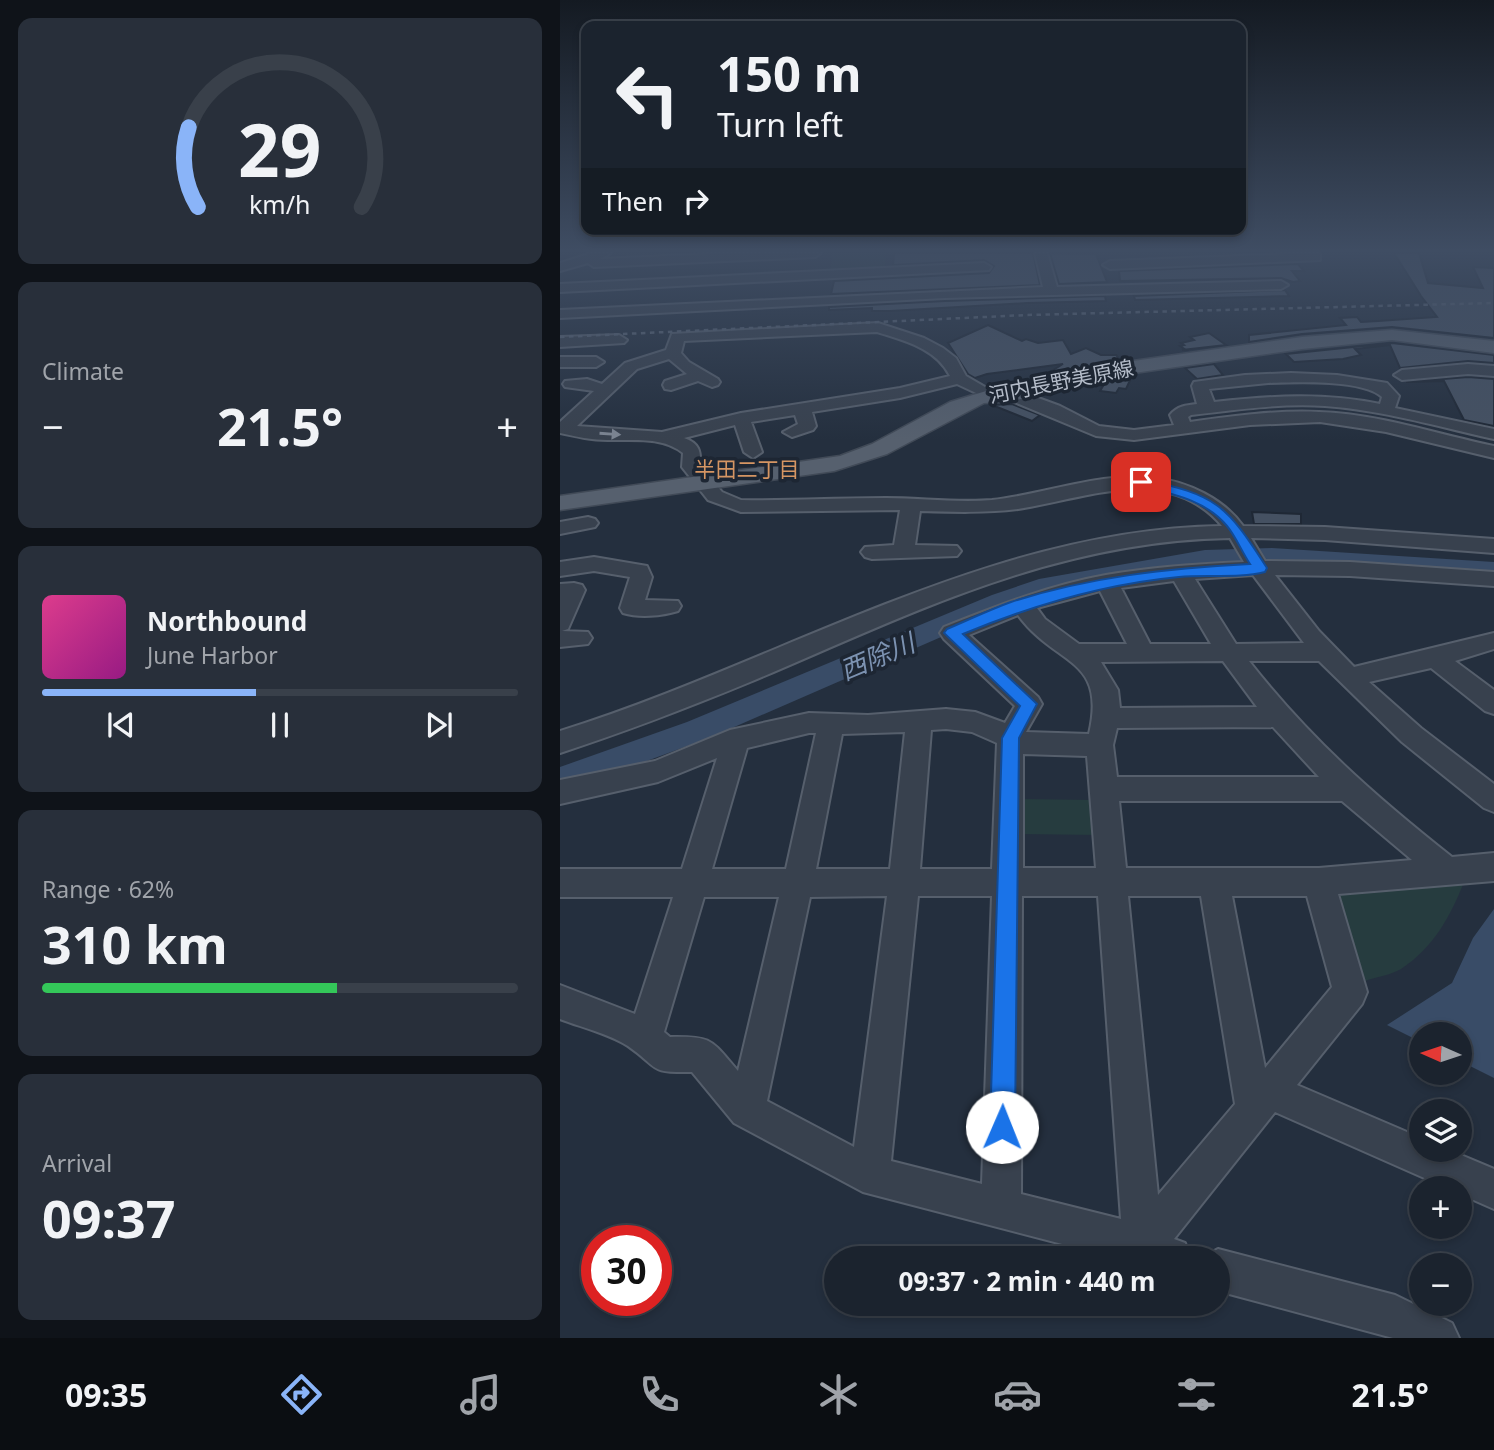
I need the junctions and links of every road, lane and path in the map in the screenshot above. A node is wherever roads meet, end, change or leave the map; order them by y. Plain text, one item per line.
1 (619, 340) dead end
2 (560, 342) edge
3 (1492, 347) edge
4 (675, 357) junction
5 (560, 362) edge
6 (1493, 378) edge
7 (959, 379) junction
8 (1390, 379) junction
9 (635, 383) dead end
10 (671, 385) dead end
11 (606, 390) junction
12 (989, 394) junction
13 (1013, 395) junction
14 (802, 408) junction
15 (1207, 408) junction
16 (1385, 410) junction
17 (741, 418) junction
18 (562, 428) edge
19 (1184, 429) junction
20 (792, 432) dead end
21 (1494, 434) edge
22 (661, 438) junction
23 (753, 452) dead end
24 (1494, 452) edge
25 (707, 483) junction
26 (560, 505) edge
27 (911, 505) junction
28 (588, 523) dead end
29 (560, 528) edge
30 (1239, 535) junction
31 (1494, 547) edge
32 (904, 551) junction
33 (950, 551) dead end
34 (872, 552) dead end
35 (1258, 566) junction
36 (560, 569) edge
37 (1180, 572) junction
38 (1494, 579) edge
39 (1107, 582) junction
40 (560, 591) edge
41 (1022, 605) junction
42 (670, 606) dead end
43 (560, 623) edge
44 (1491, 643) edge
45 (1325, 652) junction
46 (1079, 653) junction
47 (1143, 653) junction
48 (1228, 653) junction
49 (1435, 658) junction
50 (1350, 677) junction
51 (1494, 704) edge
52 (1279, 717) junction
53 (919, 721) junction
54 (831, 723) junction
55 (1104, 732) junction
56 (1010, 738) junction
57 (736, 740) junction
58 (560, 741) edge
59 (1104, 789) junction
60 (1348, 789) junction
61 (560, 792) edge
62 (1494, 800) edge
63 (1494, 867) edge
64 (1446, 870) junction
65 (798, 882) junction
66 (904, 882) junction
67 (1006, 882) junction
68 (1112, 882) junction
69 (1214, 882) junction
70 (1318, 882) junction
71 (560, 883) edge
72 (692, 883) junction
73 (560, 1002) edge
74 (645, 1039) junction
75 (1262, 1100) junction
76 (747, 1110) junction
77 (870, 1175) junction
78 (1494, 1189) edge
79 (1001, 1209) junction
80 (1135, 1246) edge
81 (1156, 1246) edge
82 (1161, 1246) edge
83 (1230, 1273) edge
84 (1437, 1338) edge

1 - 2 street
3 - 6 street
3 - 13 main road, 河内長野美原線
4 - 7 street
4 - 9 street
4 - 10 street
4 - 11 street
5 - 11 street
6 - 8 street
7 - 12 street
7 - 14 street
8 - 15 street
8 - 16 street
11 - 18 street
12 - 13 main road, 河内長野美原線
12 - 25 main road, 河内長野美原線
13 - 19 street
14 - 17 street
14 - 20 street
15 - 16 street
15 - 19 street
16 - 21 street
17 - 22 street
17 - 23 street
18 -> 22 street
19 - 24 street
22 - 25 street
25 - 26 main road, 河内長野美原線
25 - 27 street
27 - 30 street
27 - 32 street
28 - 29 street
30 - 31 street
30 - 35 street
30 - 58 street
32 - 33 street
32 - 34 street
35 - 37 street
35 - 38 street
35 - 45 street
36 - 42 street
37 - 39 street
37 - 48 street
39 - 41 street
39 - 47 street
40 - 43 street
41 - 46 street
41 - 56 street
44 - 49 street
45 - 48 street
45 - 50 street
46 - 47 street
46 - 55 street
47 - 48 street
48 - 52 street
49 - 50 street
49 - 51 street
50 - 62 street
52 - 55 street
52 - 60 street
53 - 54 street
53 - 56 street
53 - 66 street
54 - 57 street
54 - 65 street
55 - 56 street
55 - 59 street
56 - 67 street
57 - 61 street
57 - 72 street
59 - 60 street
59 - 68 street
60 - 64 street
63 - 64 street
64 - 70 street
65 - 66 street
65 - 72 street
65 - 76 street
66 - 67 street
66 - 77 street
67 - 68 street
67 - 79 street
68 - 69 street
68 - 81 street
69 - 70 street
69 - 75 street
70 - 75 street
71 - 72 street
72 - 74 street
73 - 74 street
74 - 76 street
75 - 78 street
75 - 82 street
76 - 77 street
77 - 79 street
79 - 80 street
83 - 84 street

